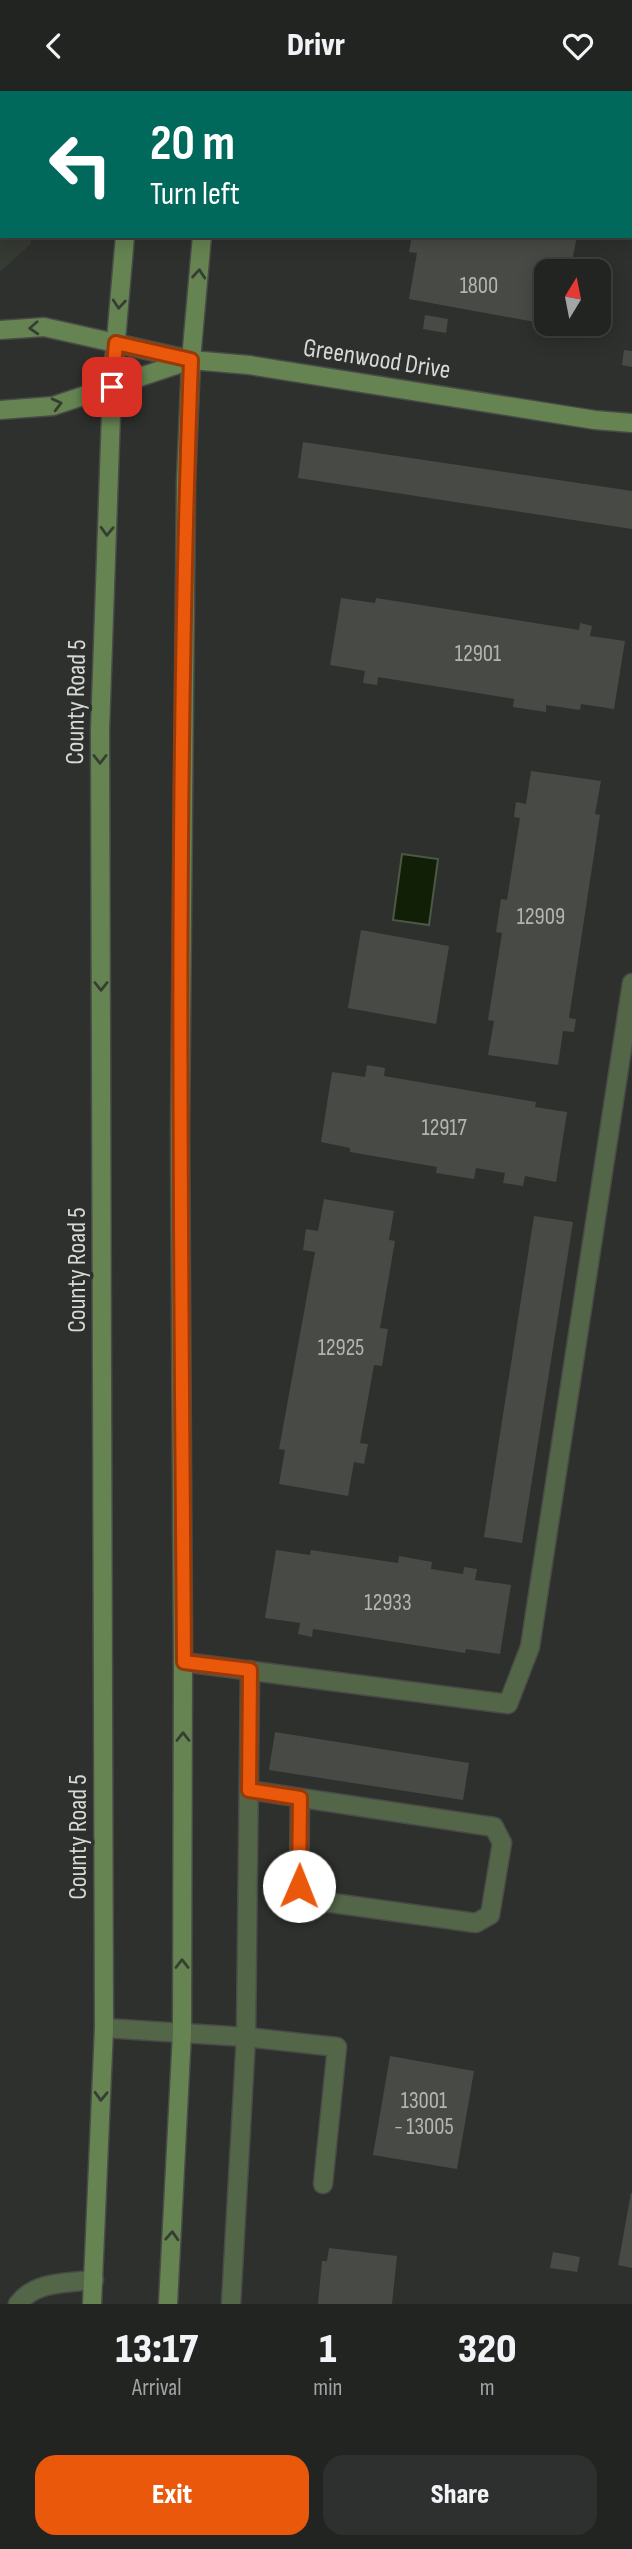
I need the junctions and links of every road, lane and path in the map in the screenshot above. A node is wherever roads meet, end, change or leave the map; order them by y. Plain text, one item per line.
1 (125, 238) edge
2 (202, 238) edge
3 (0, 330) edge
4 (116, 343) junction
5 (191, 360) junction
6 (112, 387) junction
7 (0, 410) edge
8 (632, 423) edge
9 (632, 983) edge
10 (184, 1662) junction
11 (250, 1670) junction
12 (249, 1790) junction
13 (300, 1798) junction
14 (104, 2028) junction
15 (182, 2033) junction
16 (246, 2037) junction
17 (323, 2183) dead end
18 (94, 2280) junction
19 (18, 2304) edge
20 (92, 2304) edge
21 (169, 2304) edge
22 (232, 2304) edge

1 -> 4 main road, County Road 5
5 -> 2 main road
4 -> 3 main road, Greenwood Drive
4 - 5 main road, Greenwood Drive
4 - 6 main road, County Road 5
5 - 6 main road
5 - 8 main road, Greenwood Drive
5 - 10 main road
7 -> 6 main road
6 -> 14 main road, County Road 5
9 - 11 lane
10 - 11 lane
15 -> 10 main road
11 - 12 lane
12 - 13 lane
12 - 16 lane
13 - 13 lane
14 - 15 lane
14 -> 18 main road, County Road 5
15 - 16 lane
21 -> 15 main road
16 - 17 lane
16 - 22 lane
18 - 19 lane
18 - 20 main road, County Road 5

